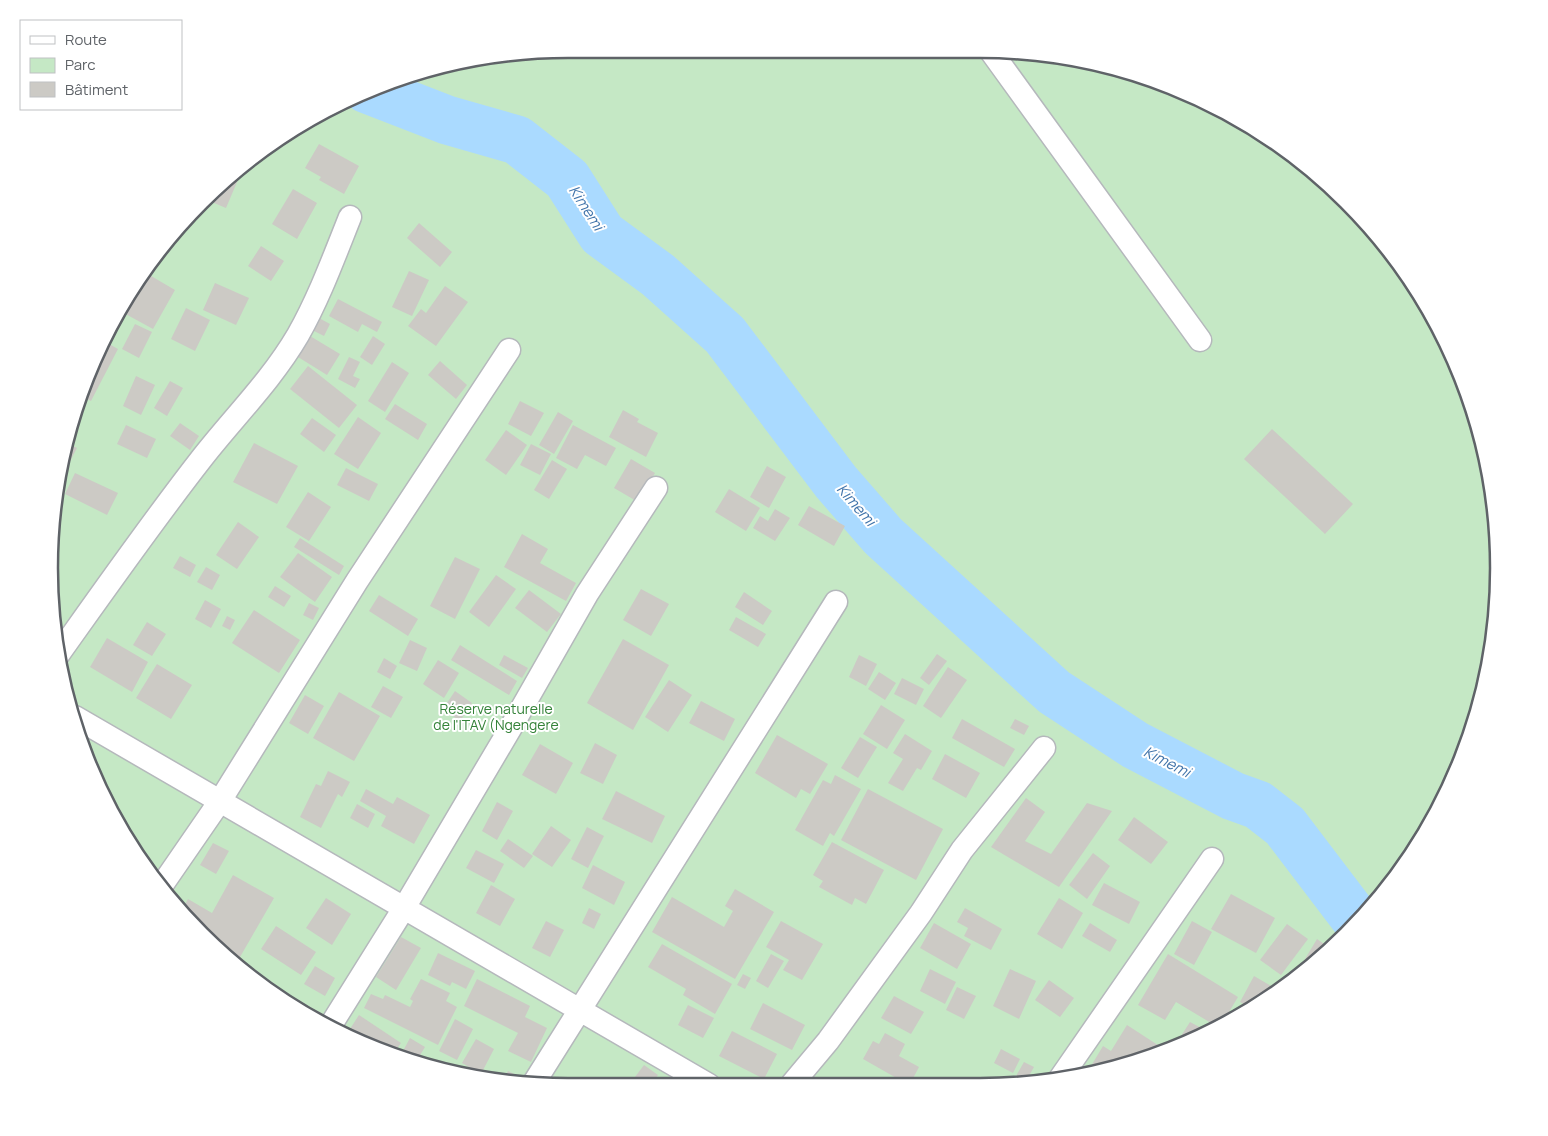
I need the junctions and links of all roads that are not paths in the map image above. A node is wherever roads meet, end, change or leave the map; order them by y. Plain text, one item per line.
1 (996, 58) edge
2 (350, 217) dead end
3 (1200, 340) dead end
4 (510, 350) dead end
5 (656, 488) dead end
6 (836, 602) dead end
7 (64, 646) edge
8 (81, 721) edge
9 (1044, 748) dead end
10 (220, 801) junction
11 (1212, 859) dead end
12 (165, 881) edge
13 (404, 908) junction
14 (580, 1011) junction
15 (334, 1022) edge
16 (1065, 1071) edge
17 (538, 1077) edge
18 (697, 1078) edge
19 (797, 1078) edge

1 - 3 street
2 - 7 street
4 - 10 street
5 - 13 street
6 - 14 street
8 - 10 street
9 - 19 street
10 - 12 street
10 - 13 street
11 - 16 street
13 - 14 street
13 - 15 street
14 - 17 street
14 - 18 street

